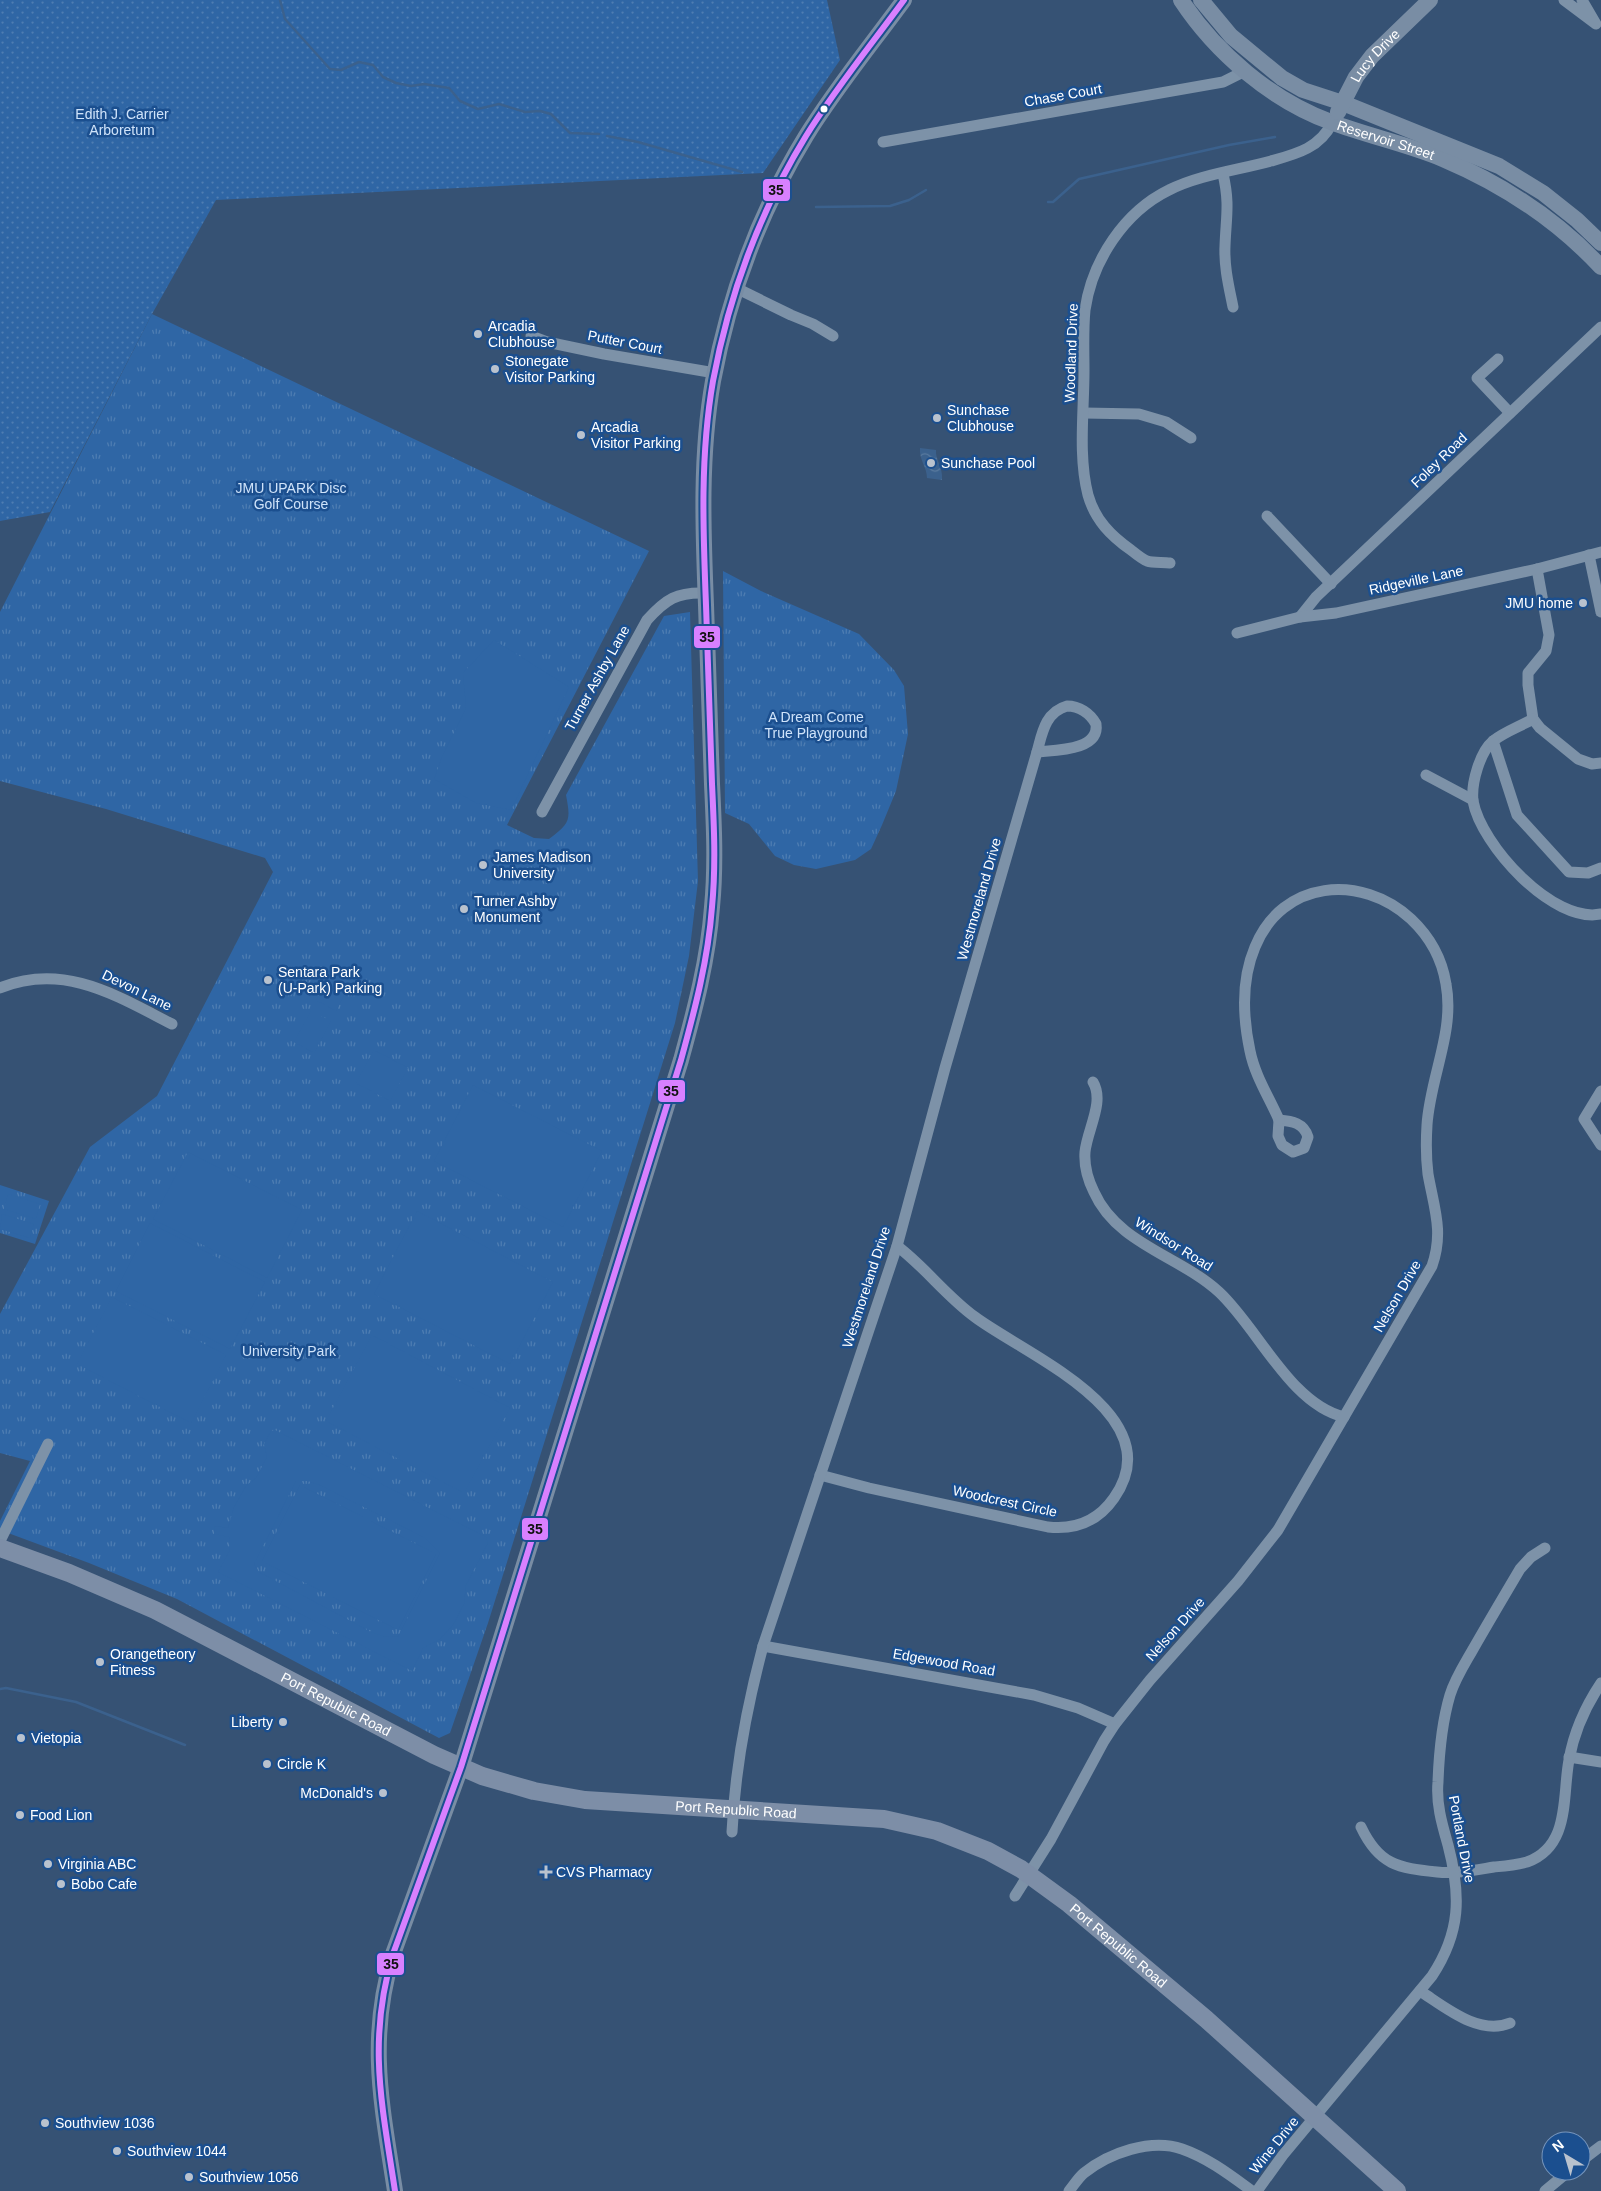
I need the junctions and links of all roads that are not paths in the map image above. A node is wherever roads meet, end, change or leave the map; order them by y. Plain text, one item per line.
1 (904, 0) edge
2 (1181, 0) edge
3 (1201, 0) edge
4 (1430, 0) edge
5 (1564, 0) edge
6 (1582, 0) edge
7 (1598, 28) edge
8 (1246, 70) junction
9 (1343, 103) junction
10 (1332, 123) junction
11 (883, 142) dead end
12 (1223, 174) junction
13 (1601, 243) edge
14 (1601, 267) edge
15 (736, 288) junction
16 (1233, 307) dead end
17 (1601, 327) edge
18 (531, 336) dead end
19 (833, 336) dead end
20 (1498, 358) dead end
21 (715, 373) junction
22 (1084, 413) junction
23 (1510, 413) junction
24 (1191, 438) dead end
25 (1267, 516) dead end
26 (1601, 552) edge
27 (1589, 555) junction
28 (1170, 562) dead end
29 (1537, 569) junction
30 (1331, 584) junction
31 (705, 593) junction
32 (1601, 612) edge
33 (1300, 617) junction
34 (1237, 632) dead end
35 (1534, 719) junction
36 (1493, 741) junction
37 (1037, 752) junction
38 (1601, 763) edge
39 (1426, 775) dead end
40 (1473, 800) junction
41 (542, 812) dead end
42 (1601, 868) edge
43 (1601, 914) edge
44 (0, 988) edge
45 (172, 1024) dead end
46 (1093, 1082) dead end
47 (1601, 1091) edge
48 (1279, 1120) dead end
49 (1601, 1145) edge
50 (897, 1246) junction
51 (1344, 1416) junction
52 (48, 1444) dead end
53 (820, 1475) junction
54 (0, 1541) edge
55 (0, 1548) edge
56 (1545, 1548) dead end
57 (763, 1646) junction
58 (1601, 1683) edge
59 (1115, 1724) junction
60 (1569, 1757) junction
61 (1601, 1762) edge
62 (461, 1767) junction
63 (733, 1809) junction
64 (1361, 1827) dead end
65 (732, 1832) dead end
66 (1454, 1873) junction
67 (1030, 1875) junction
68 (1016, 1896) dead end
69 (1420, 1991) junction
70 (1510, 2023) dead end
71 (1315, 2119) junction
72 (1558, 2181) edge
73 (394, 2191) edge
74 (1069, 2191) edge
75 (1252, 2191) edge
76 (1257, 2191) edge
77 (1397, 2191) edge
78 (1546, 2191) edge

1 - 15 main road
2 - 8 main road, Reservoir Street
3 - 9 main road, Reservoir Street
4 - 9 main road, Lucy Drive
5 - 7 street
6 - 7 street
8 - 10 main road, Reservoir Street
8 - 11 street, Chase Court
9 - 10 main road, Lucy Drive
9 - 13 main road, Reservoir Street
10 - 12 street, Woodland Drive
10 - 14 main road, Reservoir Street
12 - 16 street
12 - 22 street, Woodland Drive
15 - 19 street
15 - 21 main road
17 - 23 street, Foley Road
18 - 21 street, Putter Court
20 - 23 street
21 - 31 main road
22 - 24 street
22 - 28 street, Woodland Drive
23 - 30 street, Foley Road
25 - 30 street
26 - 27 street, Ridgeville Lane
27 - 29 street, Ridgeville Lane
27 - 32 street
29 - 33 street, Ridgeville Lane
29 - 35 street
30 - 33 street, Foley Road
31 - 41 street, Turner Ashby Lane
31 - 62 main road
33 - 34 street, Ridgeville Lane
35 - 36 street
35 - 38 street
36 - 40 street
36 - 42 street
37 - 37 street, Westmoreland Drive
37 - 50 street, Westmoreland Drive
39 - 40 street
40 - 43 street
44 - 45 street, Devon Lane
46 - 51 street, Windsor Road
47 - 49 street
48 - 51 street, Nelson Drive
50 - 53 street, Westmoreland Drive
50 - 53 street, Woodcrest Circle
51 - 59 street, Nelson Drive
52 - 54 street
53 - 57 street, Westmoreland Drive
55 - 62 main road, Port Republic Road
56 - 66 street, Portland Drive
57 - 59 street, Edgewood Road
57 - 63 street, Westmoreland Drive
58 - 60 street
59 - 67 street, Nelson Drive
60 - 61 street
60 - 66 street
62 - 63 main road, Port Republic Road
62 - 73 main road
63 - 65 street, Westmoreland Drive
63 - 67 main road, Port Republic Road
64 - 66 street
66 - 69 street, Portland Drive
67 - 68 street, Nelson Drive
67 - 71 main road, Port Republic Road
69 - 70 street
69 - 71 street, Portland Drive
71 - 76 street, Wine Drive
71 - 77 main road, Port Republic Road
72 - 78 street
74 - 75 street

